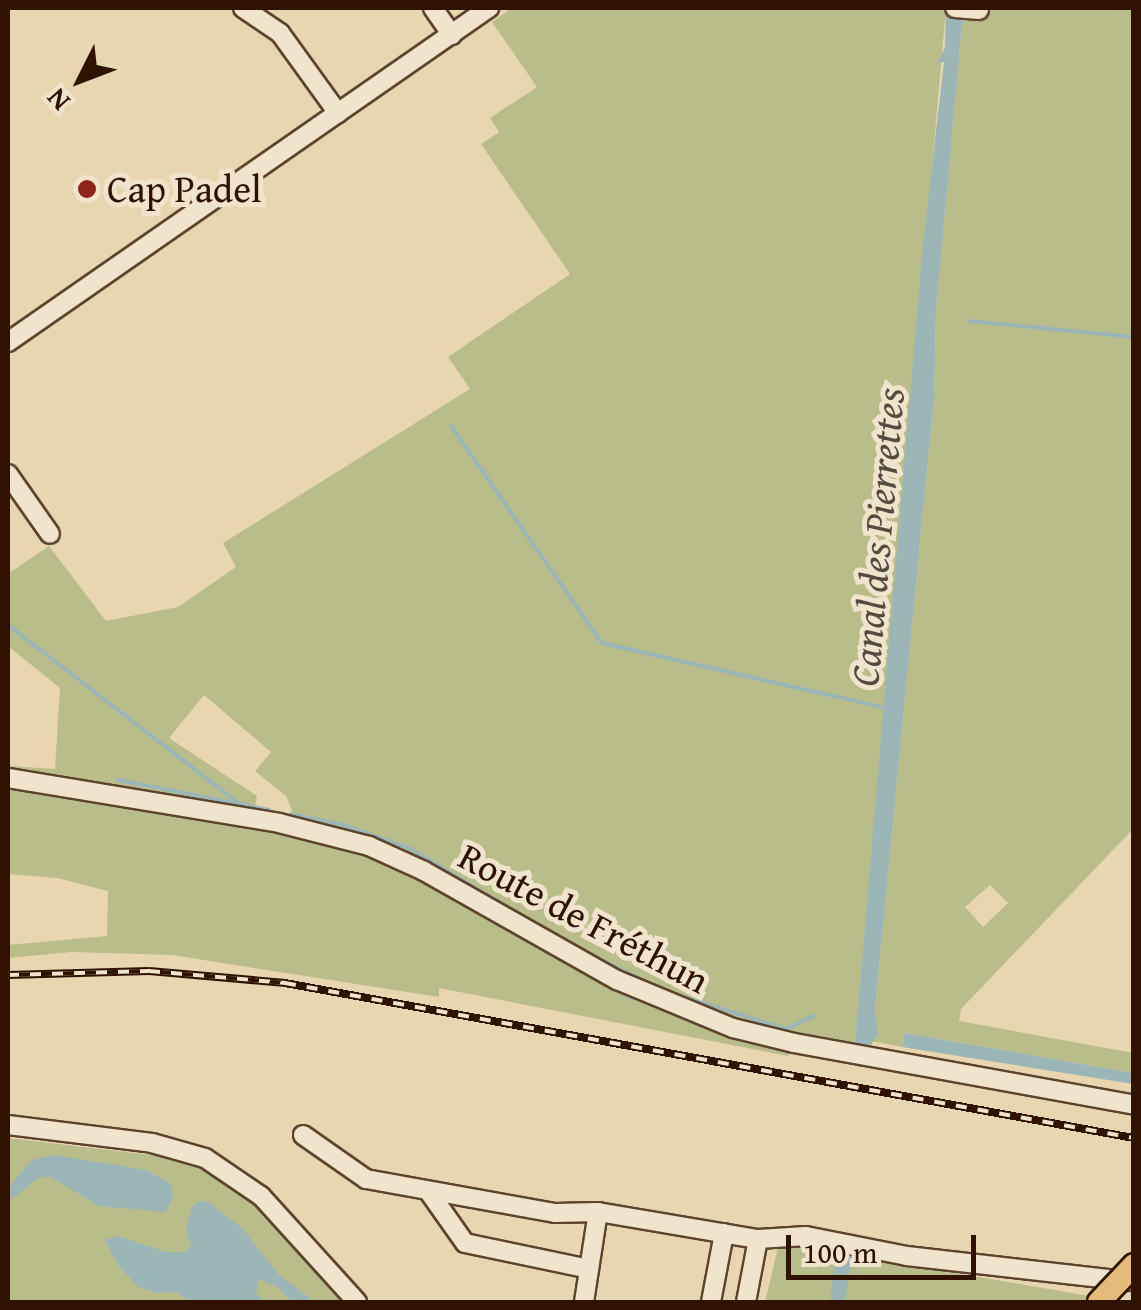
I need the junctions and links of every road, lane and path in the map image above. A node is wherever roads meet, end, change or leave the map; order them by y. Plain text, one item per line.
1 (243, 8) edge
2 (432, 8) edge
3 (489, 8) edge
4 (452, 35) junction
5 (338, 114) junction
6 (8, 342) edge
7 (8, 474) edge
8 (50, 534) dead end
9 (8, 778) edge
10 (1134, 1105) edge
11 (8, 1125) edge
12 (302, 1134) dead end
13 (429, 1192) junction
14 (598, 1212) junction
15 (724, 1233) junction
16 (758, 1239) junction
17 (1134, 1265) edge
18 (590, 1269) junction
19 (1134, 1281) edge
20 (358, 1302) edge
21 (584, 1302) edge
22 (711, 1302) edge
23 (746, 1302) edge
24 (1098, 1302) edge

1 - 5 street
2 - 4 street
3 - 4 street
4 - 5 street
5 - 6 street
7 - 8 street
9 - 10 street, Route de Fréthun
11 - 20 street
12 - 13 street
13 - 14 street
13 - 18 street
14 - 15 street
14 - 18 street
15 - 16 street
15 - 22 street
16 - 19 street
16 - 23 street
17 - 24 main road, bridge
18 - 21 street

